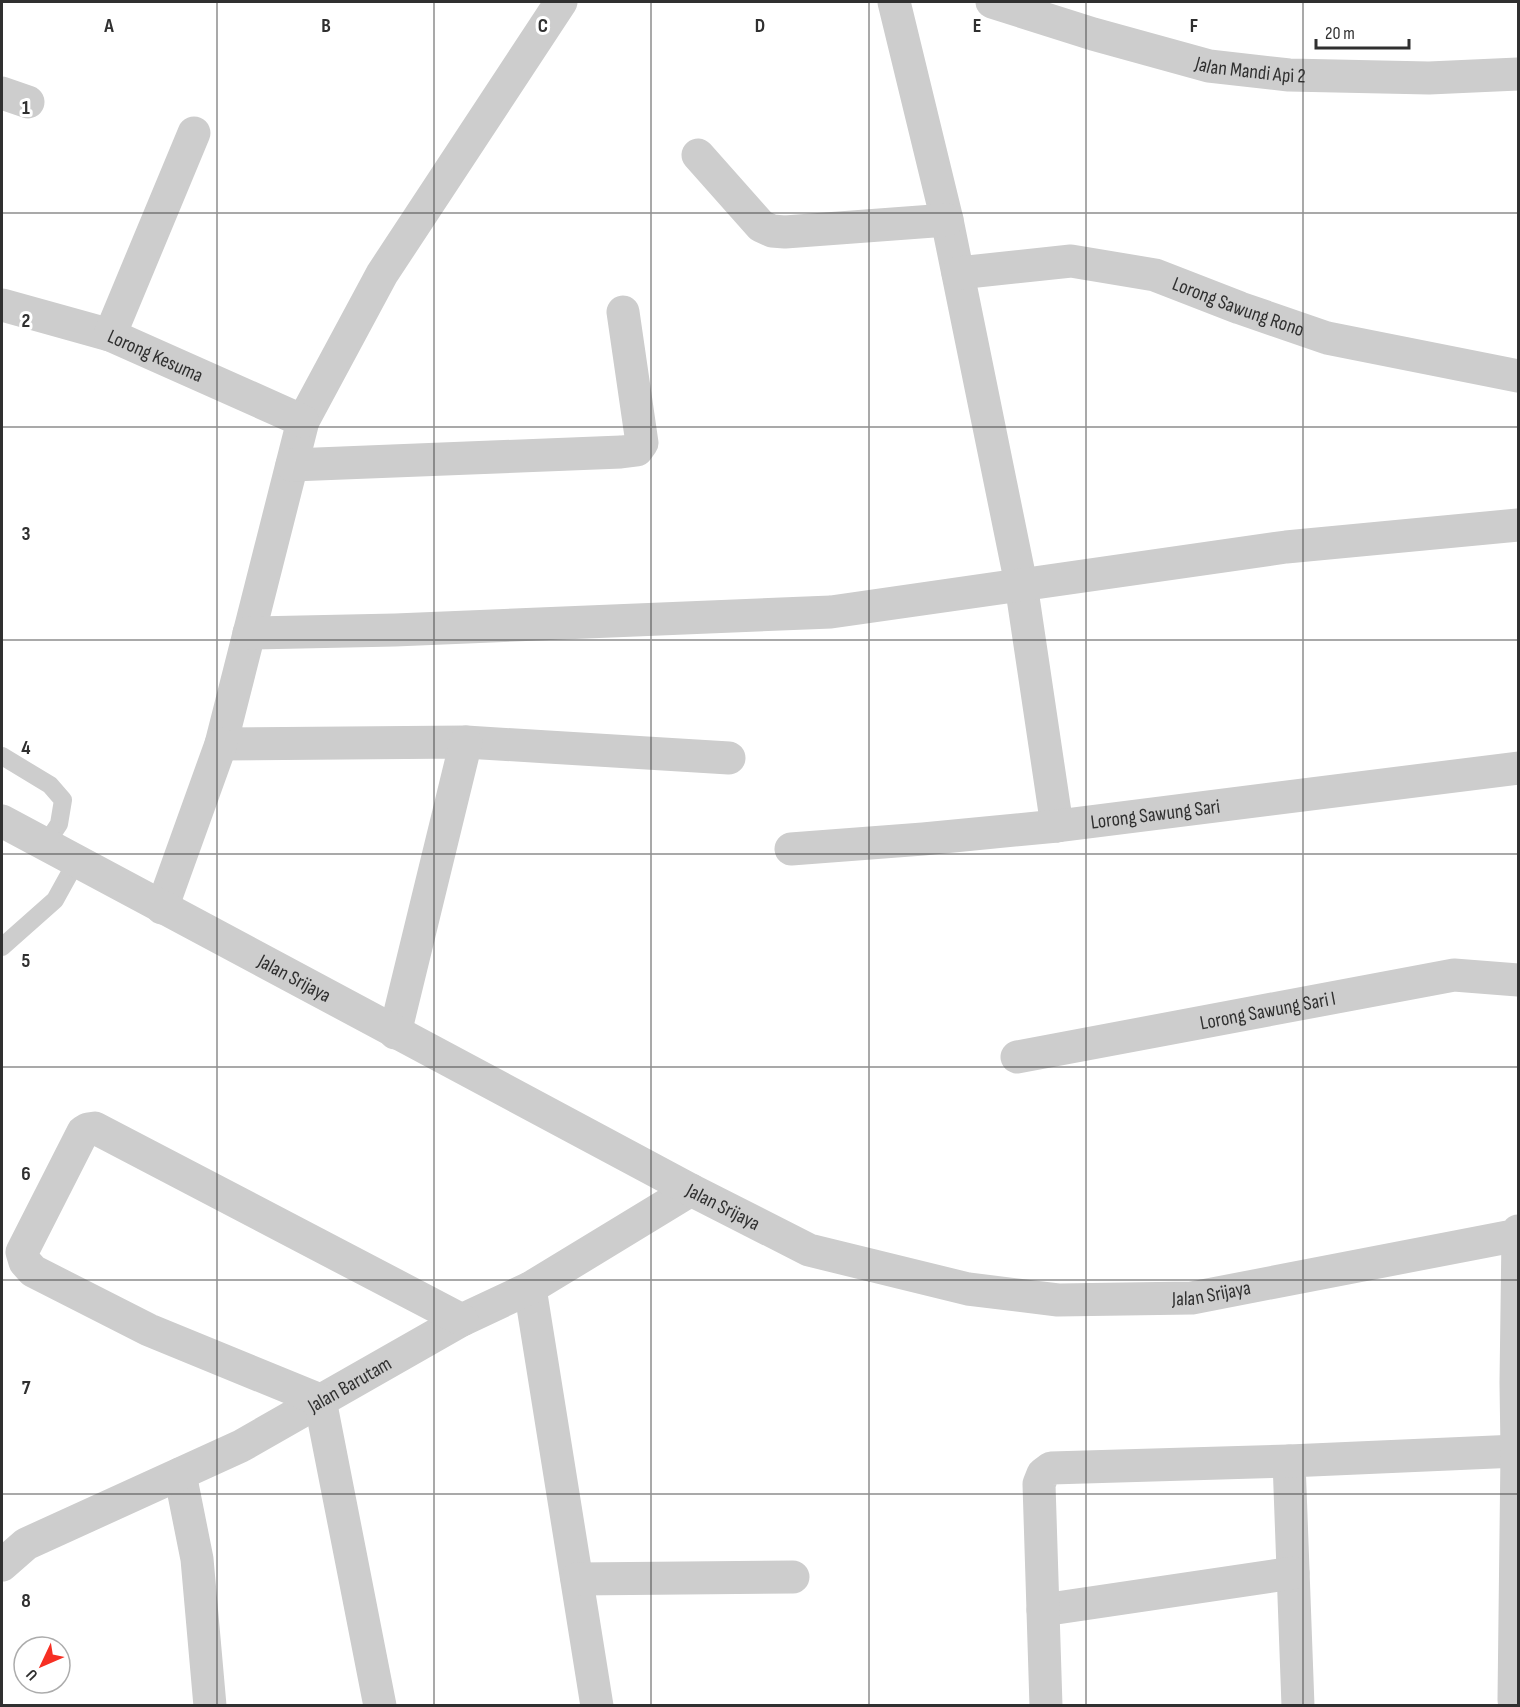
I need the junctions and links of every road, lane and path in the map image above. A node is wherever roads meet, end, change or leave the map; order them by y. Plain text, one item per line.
1 (561, 2) edge
2 (894, 2) edge
3 (992, 2) edge
4 (1518, 74) edge
5 (194, 133) dead end
6 (698, 155) dead end
7 (947, 220) junction
8 (958, 273) junction
9 (2, 305) edge
10 (623, 312) dead end
11 (110, 335) junction
12 (1518, 376) edge
13 (303, 422) junction
14 (292, 465) junction
15 (1518, 525) edge
16 (1021, 584) junction
17 (249, 633) junction
18 (466, 742) junction
19 (221, 744) junction
20 (2, 756) edge
21 (729, 758) dead end
22 (1518, 768) edge
23 (2, 821) edge
24 (1057, 826) junction
25 (45, 845) junction
26 (791, 849) dead end
27 (76, 862) junction
28 (162, 908) junction
29 (2, 947) edge
30 (1518, 980) edge
31 (395, 1033) junction
32 (1017, 1057) dead end
33 (691, 1190) junction
34 (1518, 1234) edge
35 (530, 1288) junction
36 (462, 1320) junction
37 (320, 1400) junction
38 (1517, 1451) edge
39 (1289, 1461) junction
40 (180, 1474) junction
41 (2, 1565) edge
42 (1293, 1574) junction
43 (793, 1577) dead end
44 (577, 1579) junction
45 (1043, 1610) junction
46 (1510, 1704) edge
47 (210, 1706) edge
48 (380, 1706) edge
49 (597, 1706) edge
50 (1046, 1706) edge
51 (1298, 1706) edge

1 - 13 street
2 - 7 street
3 - 4 street, Jalan Mandi Api 2
5 - 11 street
6 - 7 street
7 - 8 street
8 - 12 street, Lorong Sawung Rono
8 - 16 street
9 - 11 street, Lorong Kesuma
10 - 14 street
11 - 13 street, Lorong Kesuma
13 - 14 street
14 - 17 street
15 - 16 street
16 - 17 street
16 - 24 street
17 - 19 street
18 - 19 street
18 - 21 street
18 - 31 street
19 - 28 street
20 - 25 lane
22 - 24 street, Lorong Sawung Sari
23 - 25 street, Jalan Srijaya
24 - 26 street, Lorong Sawung Sari
25 - 27 street, Jalan Srijaya
27 - 28 street, Jalan Srijaya
27 - 29 lane
28 - 31 street, Jalan Srijaya
30 - 32 street, Lorong Sawung Sari I
31 - 33 street, Jalan Srijaya
33 - 34 street, Jalan Srijaya
33 - 35 street, Jalan Barutam
34 - 38 street
35 - 36 street, Jalan Barutam
35 - 44 street
36 - 37 street, Jalan Barutam
36 - 37 street
37 - 40 street, Jalan Barutam
37 - 48 street
38 - 39 street
38 - 46 street
39 - 42 street
39 - 45 street
40 - 41 street, Jalan Barutam
40 - 47 street
42 - 45 street
42 - 51 street
43 - 44 street
44 - 49 street
45 - 50 street

